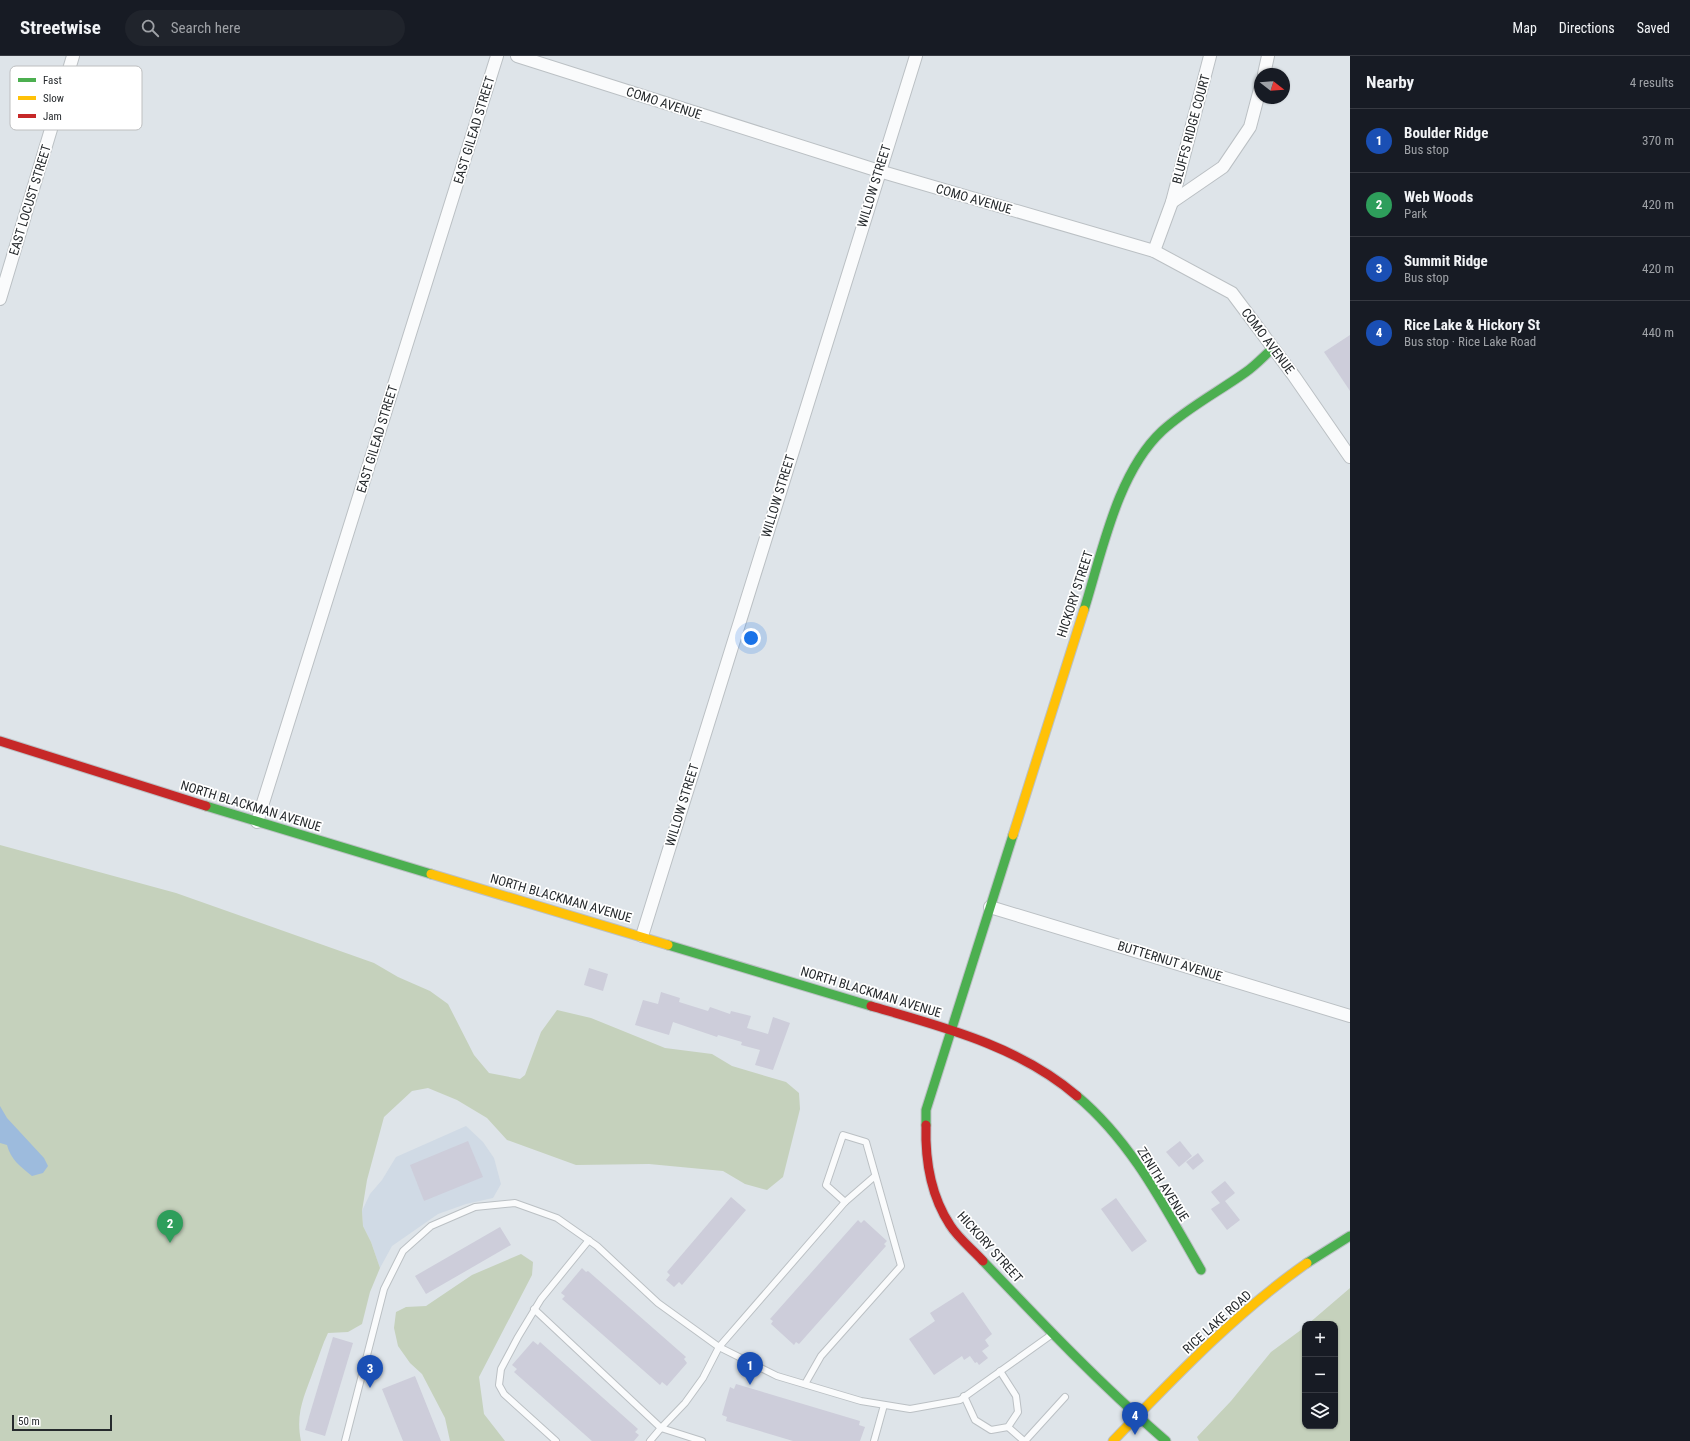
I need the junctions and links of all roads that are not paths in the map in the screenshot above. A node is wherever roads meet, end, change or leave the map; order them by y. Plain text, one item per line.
1 (74, 56) edge
2 (497, 56) edge
3 (517, 56) edge
4 (916, 56) edge
5 (1210, 56) edge
6 (1268, 56) edge
7 (71, 66) edge
8 (1265, 68) edge
9 (1256, 104) edge
10 (51, 130) edge
11 (879, 171) junction
12 (1172, 202) junction
13 (1154, 252) junction
14 (0, 299) edge
15 (1273, 348) junction
16 (1350, 457) edge
17 (0, 740) edge
18 (257, 822) junction
19 (990, 907) junction
20 (642, 936) junction
21 (1350, 1016) edge
22 (950, 1029) junction
23 (1099, 1114) joint
24 (876, 1176) junction
25 (845, 1202) junction
26 (1350, 1236) edge
27 (589, 1240) junction
28 (1200, 1270) dead end
29 (534, 1309) junction
30 (1052, 1334) junction
31 (719, 1347) junction
32 (1009, 1365) junction
33 (1000, 1371) junction
34 (1006, 1381) junction
35 (805, 1384) junction
36 (964, 1396) junction
37 (1065, 1397) dead end
38 (884, 1405) junction
39 (1137, 1416) junction
40 (1008, 1427) junction
41 (661, 1428) junction
42 (345, 1441) edge
43 (556, 1441) edge
44 (650, 1441) edge
45 (702, 1441) edge
46 (874, 1441) edge
47 (1024, 1441) edge
48 (1113, 1441) edge
49 (1166, 1441) edge

1 - 7 street, EAST LOCUST STREET
2 - 18 street, EAST GILEAD STREET
3 - 11 street, COMO AVENUE
4 - 11 street, WILLOW STREET
5 - 12 street, BLUFFS RIDGE COURT
6 - 8 street
9 - 12 street, BLUFFS RIDGE COURT
10 - 14 street, EAST LOCUST STREET
11 - 13 street, COMO AVENUE
11 - 20 street, WILLOW STREET
12 - 13 street, BLUFFS RIDGE COURT
13 - 15 street, COMO AVENUE
15 - 16 street, COMO AVENUE
15 - 19 street, HICKORY STREET
17 - 18 street, NORTH BLACKMAN AVENUE
18 - 20 street, NORTH BLACKMAN AVENUE
19 - 21 street, BUTTERNUT AVENUE
19 - 22 street, HICKORY STREET
20 - 22 street, NORTH BLACKMAN AVENUE
22 - 23 street, NORTH BLACKMAN AVENUE
22 - 30 street, HICKORY STREET
23 - 28 street, ZENITH AVENUE
24 - 25 lane
24 - 25 lane
24 - 35 lane
25 - 31 lane
26 - 39 street, RICE LAKE ROAD
27 - 29 lane
27 - 31 lane
27 - 42 lane
29 - 41 lane
29 - 43 lane
30 - 32 lane
30 - 39 street, HICKORY STREET
31 - 35 lane
31 - 41 lane
32 - 33 lane
32 - 34 lane
33 - 34 lane
33 - 36 lane
34 - 40 lane
35 - 38 lane
36 - 38 lane
36 - 40 lane
37 - 47 lane
38 - 46 lane
39 - 48 street, RICE LAKE ROAD
39 - 49 street, HICKORY STREET
40 - 47 lane
41 - 44 lane
41 - 45 lane

